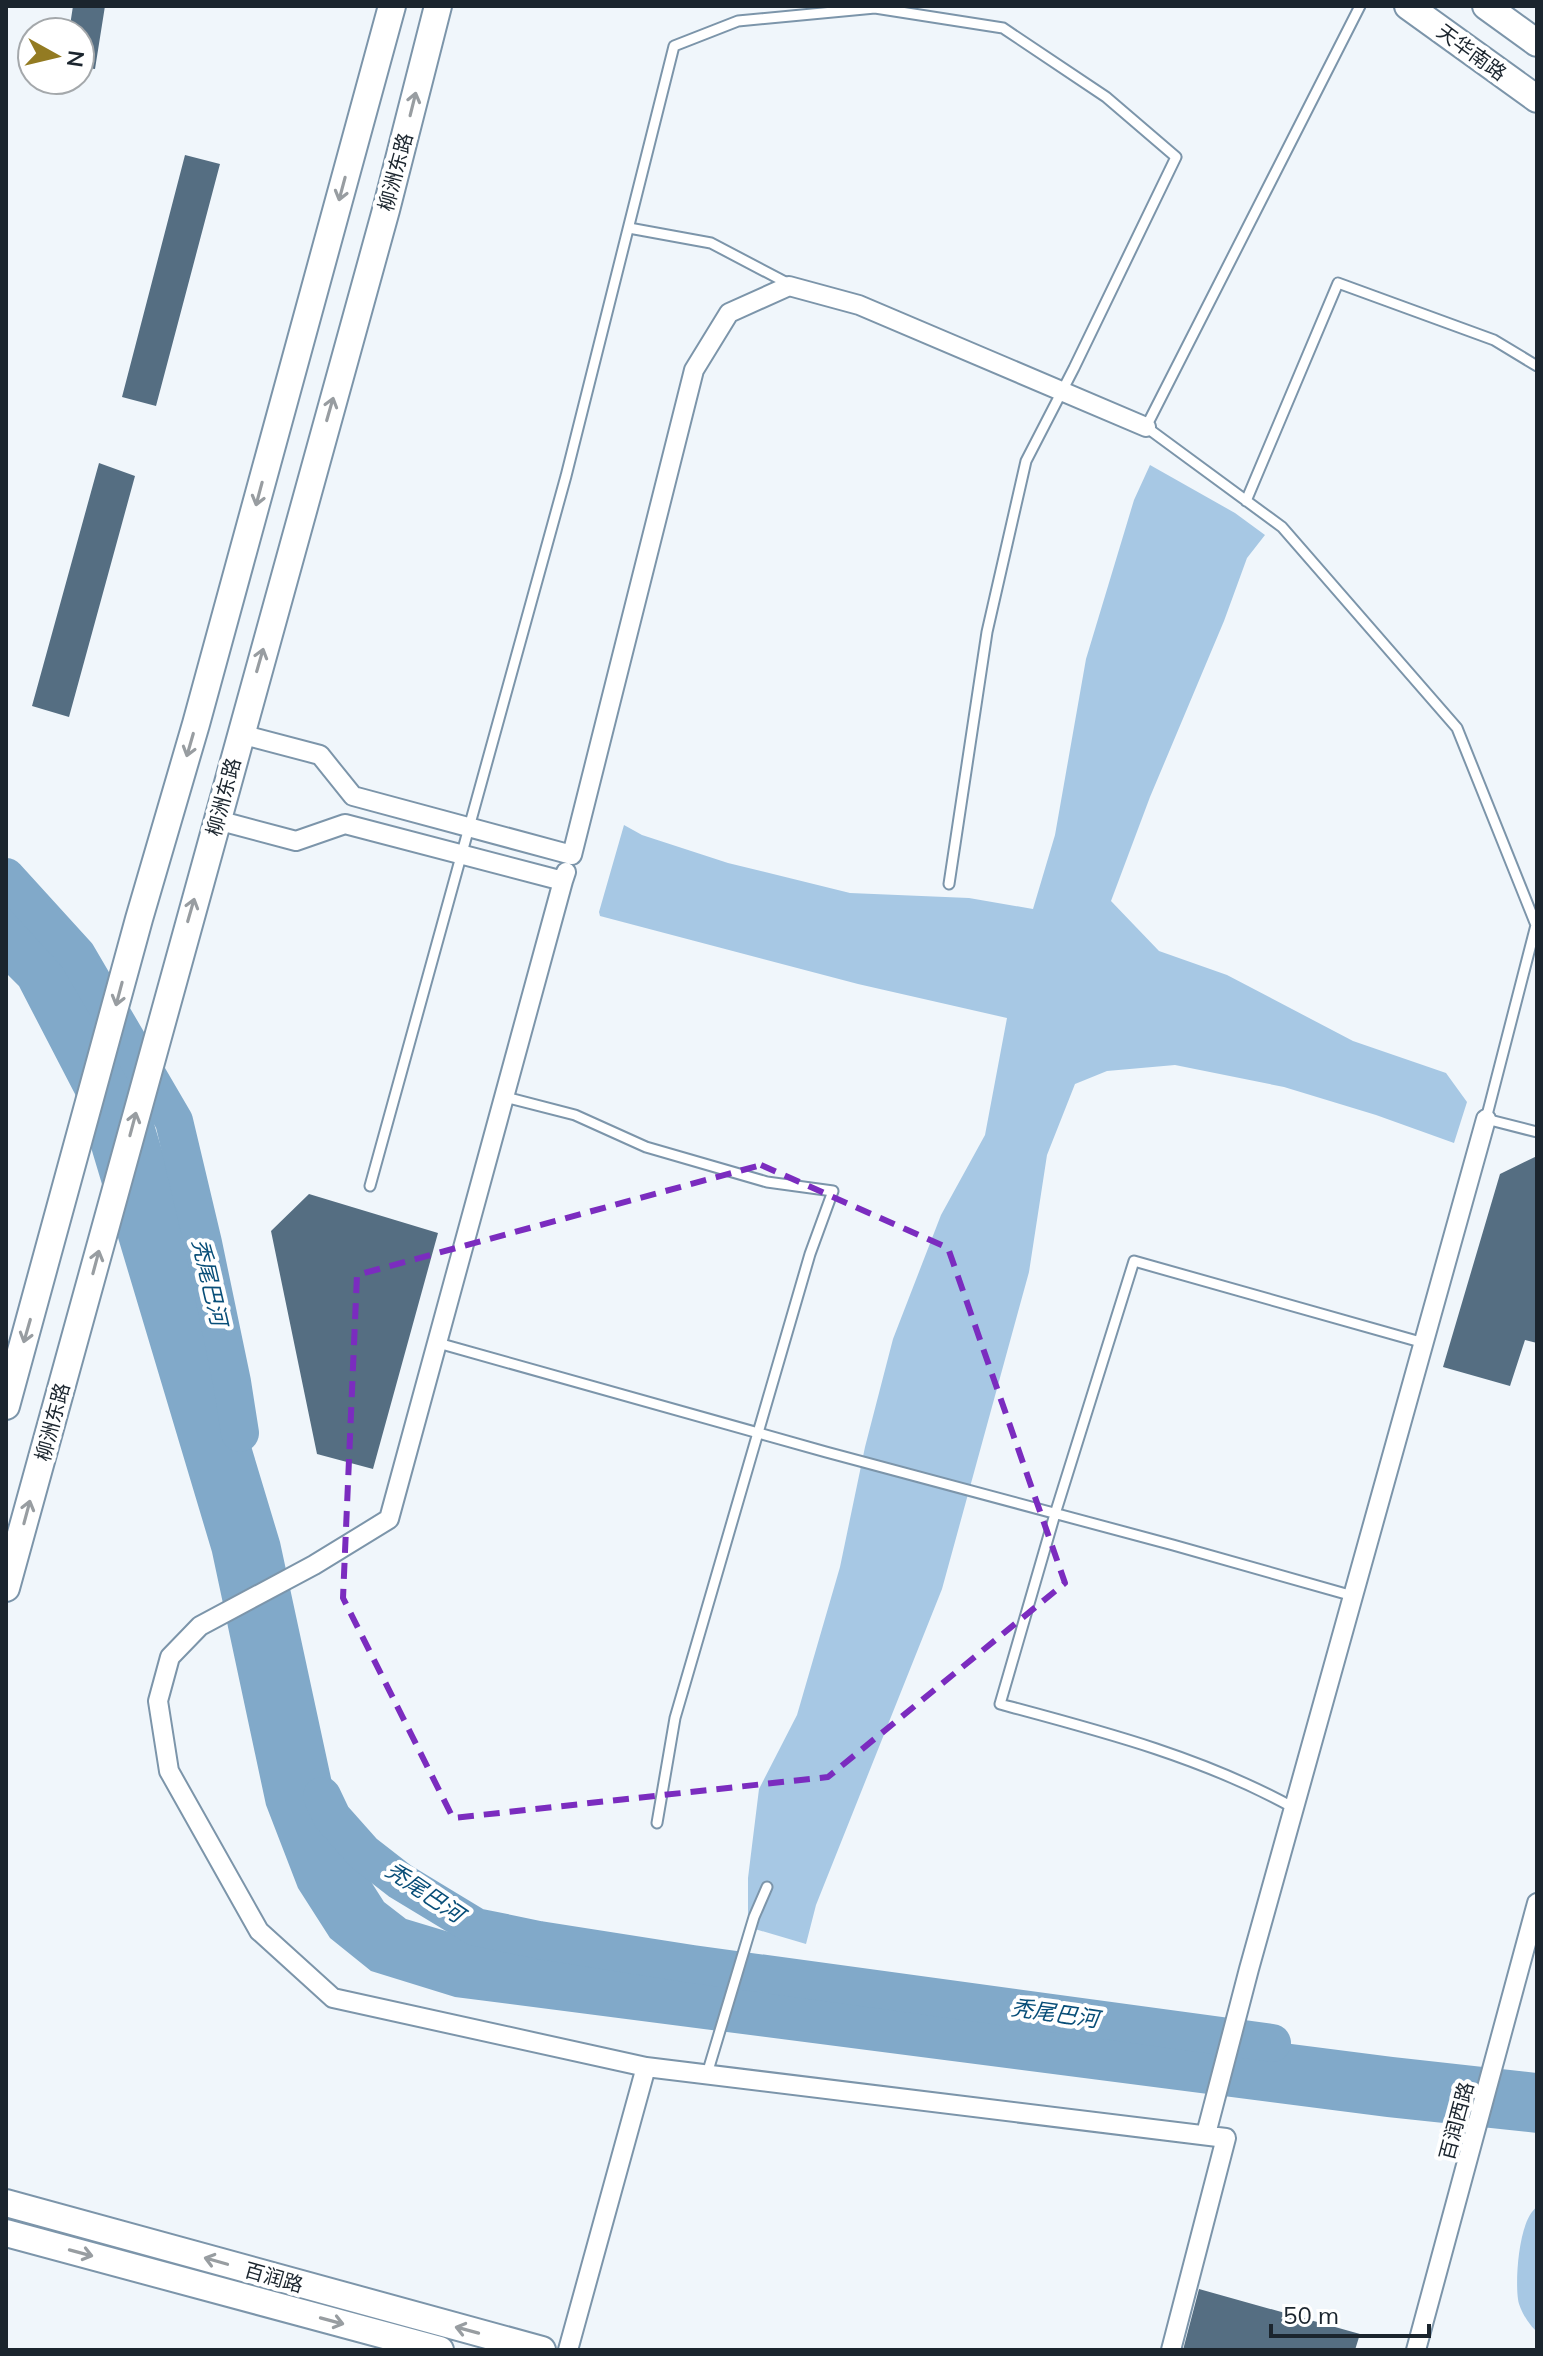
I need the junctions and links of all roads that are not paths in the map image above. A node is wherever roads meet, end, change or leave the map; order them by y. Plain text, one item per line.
1 (392, 6) edge
2 (438, 6) edge
3 (1360, 6) edge
4 (1408, 6) edge
5 (1486, 6) edge
6 (1537, 43) edge
7 (1537, 99) edge
8 (629, 228) junction
9 (802, 290) junction
10 (1537, 366) edge
11 (1062, 391) junction
12 (1146, 427) junction
13 (1246, 501) junction
14 (240, 734) junction
15 (217, 820) junction
16 (469, 827) junction
17 (461, 855) junction
18 (572, 855) junction
19 (563, 881) junction
20 (949, 884) dead end
21 (505, 1097) junction
22 (1486, 1119) junction
23 (1537, 1132) edge
24 (370, 1186) dead end
25 (438, 1343) junction
26 (1424, 1343) junction
27 (6, 1406) edge
28 (759, 1433) junction
29 (1055, 1514) junction
30 (6, 1588) edge
31 (1353, 1596) junction
32 (1294, 1808) junction
33 (657, 1823) dead end
34 (767, 1887) dead end
35 (1537, 1903) edge
36 (646, 2067) junction
37 (707, 2074) junction
38 (1206, 2134) junction
39 (6, 2203) edge
40 (6, 2233) edge
41 (391, 2332) edge
42 (440, 2350) edge
43 (542, 2350) edge
44 (568, 2350) edge
45 (1171, 2350) edge
46 (1416, 2350) edge

1 -> 27 main road
14 -> 2 main road, 柳洲东路
3 - 12 lane
4 - 7 main road, 天华南路
5 - 6 main road
8 - 9 lane
8 - 11 lane
8 - 16 lane
9 - 11 street
9 - 18 street
10 - 13 lane
11 - 12 street
11 - 20 lane
12 - 13 lane
13 - 22 lane
14 - 15 main road, 柳洲东路
14 - 16 street
15 - 17 street
30 -> 15 main road, 柳洲东路
16 - 17 lane
16 - 18 street
17 - 19 street
17 - 24 lane
18 - 19 street
19 - 21 street
21 - 25 street
21 - 28 lane
22 - 23 lane
22 - 26 street
25 - 28 lane
25 - 36 street
26 - 29 lane
26 - 31 street
28 - 29 lane
28 - 33 lane
29 - 31 lane
29 - 32 lane
31 - 32 street
32 - 38 street
34 - 37 lane
35 - 46 street, 百润西路
36 - 37 street
36 - 44 street
37 - 38 street
38 - 45 street
41 -> 39 main road, 百润路
40 -> 41 main road, 百润路
41 - 42 main road, 百润路
43 -> 41 main road, 百润路

